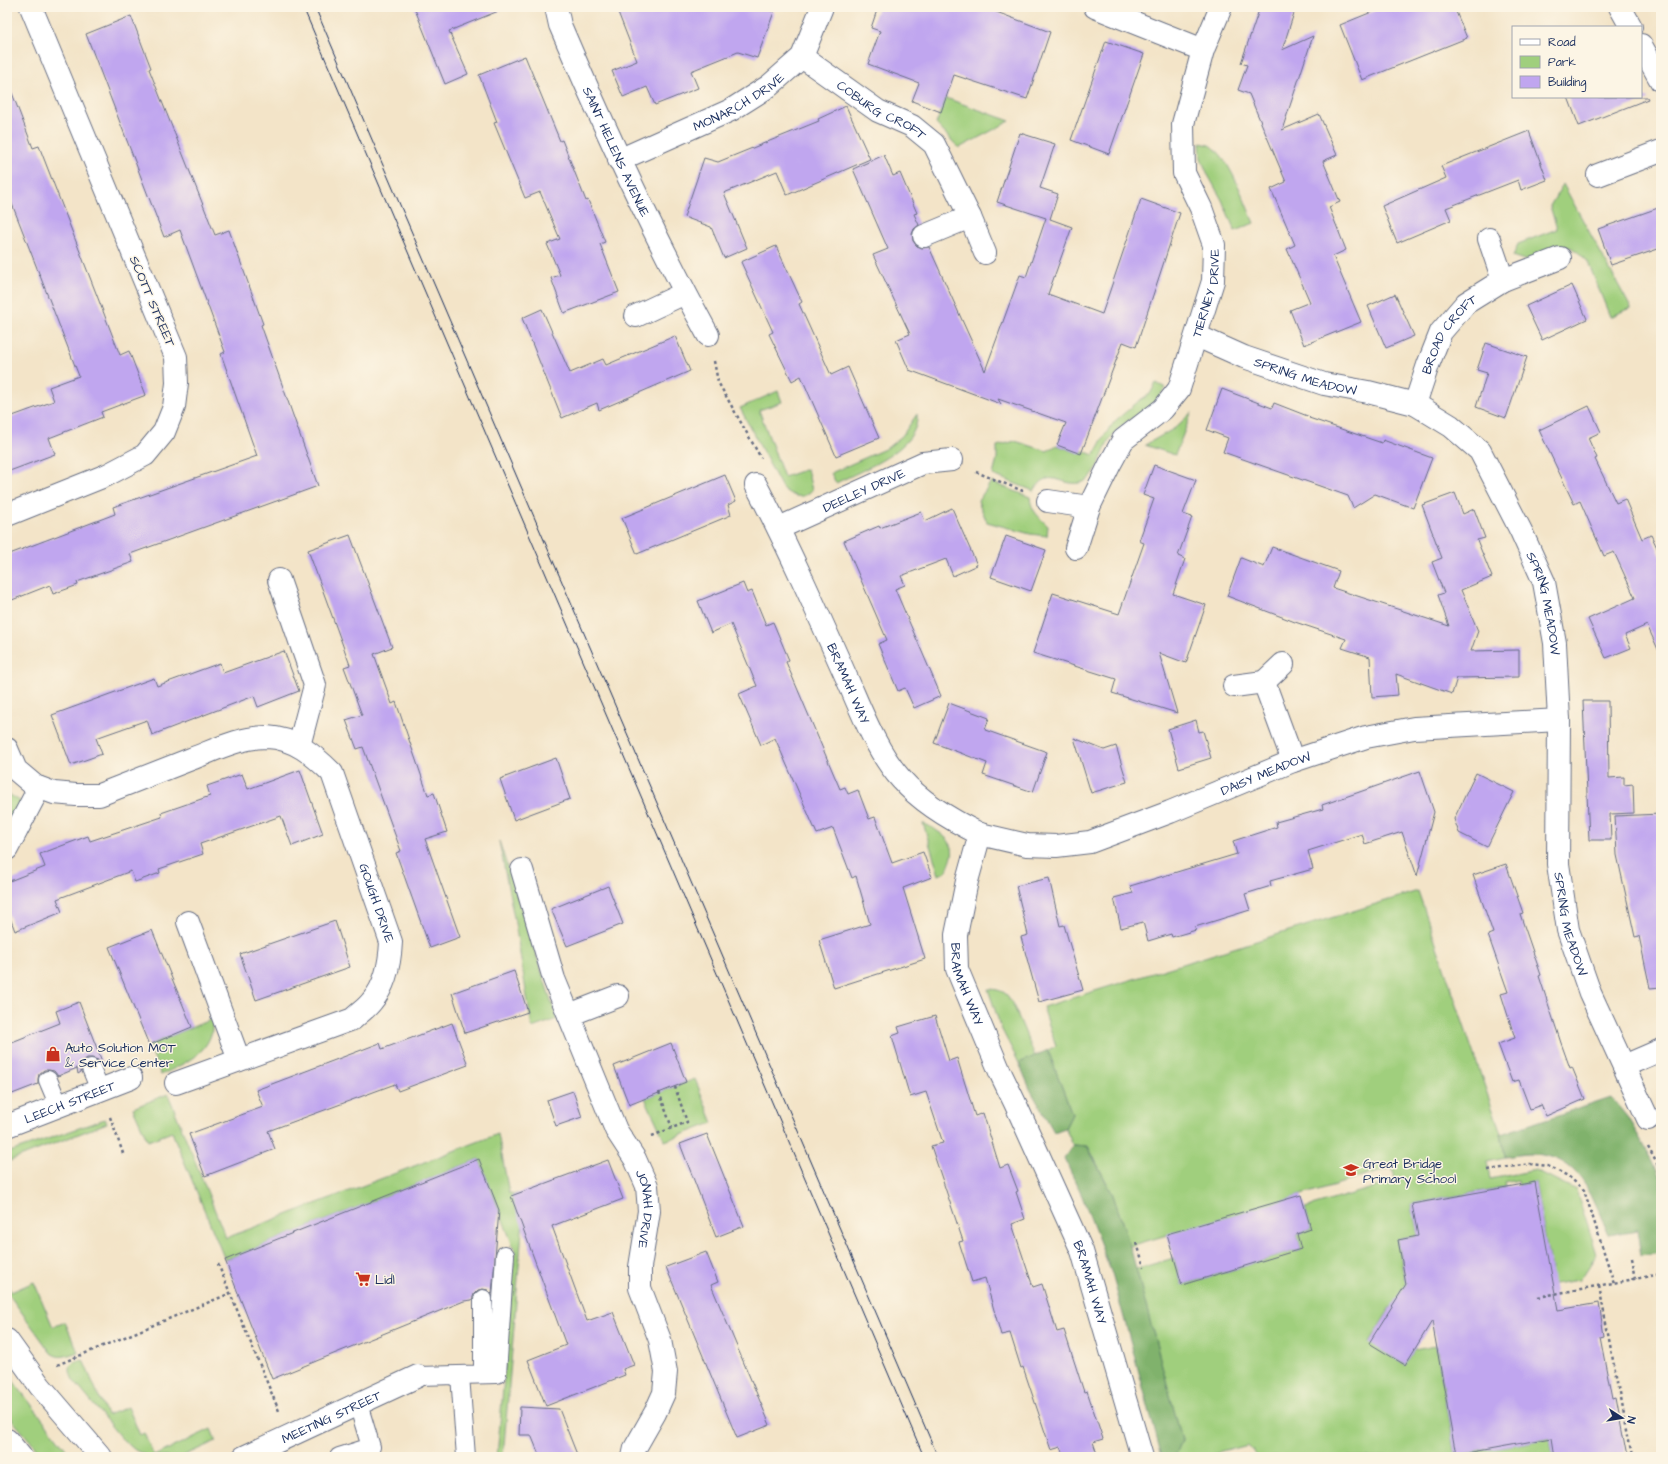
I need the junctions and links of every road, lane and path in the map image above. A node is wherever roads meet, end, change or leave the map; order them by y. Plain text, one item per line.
1 (31, 7) edge
2 (556, 7) edge
3 (822, 7) edge
4 (1095, 7) edge
5 (1221, 7) edge
6 (1620, 7) edge
7 (1630, 26) edge
8 (1642, 47) edge
9 (1203, 50) junction
10 (802, 57) junction
11 (1661, 81) edge
12 (1661, 151) edge
13 (619, 160) junction
14 (1598, 175) dead end
15 (970, 216) junction
16 (924, 236) dead end
17 (1489, 239) dead end
18 (985, 253) dead end
19 (1560, 258) dead end
20 (1503, 280) junction
21 (685, 293) junction
22 (636, 316) dead end
23 (708, 335) joint
24 (1197, 336) junction
25 (1415, 404) junction
26 (952, 460) joint
27 (756, 485) joint
28 (1048, 501) joint
29 (1089, 507) junction
30 (7, 515) edge
31 (779, 528) junction
32 (1076, 548) dead end
33 (279, 580) dead end
34 (1283, 664) dead end
35 (1264, 682) junction
36 (1234, 686) dead end
37 (1559, 720) junction
38 (299, 746) junction
39 (7, 749) edge
40 (1293, 761) junction
41 (40, 788) junction
42 (980, 834) junction
43 (7, 849) edge
44 (522, 870) dead end
45 (188, 922) dead end
46 (618, 996) dead end
47 (569, 1015) junction
48 (1661, 1050) edge
49 (239, 1060) junction
50 (1624, 1066) junction
51 (91, 1068) dead end
52 (131, 1078) dead end
53 (48, 1080) dead end
54 (176, 1083) dead end
55 (675, 1087) dead end
56 (100, 1090) junction
57 (659, 1092) dead end
58 (59, 1106) junction
59 (1648, 1119) dead end
60 (7, 1126) edge
61 (672, 1128) junction
62 (627, 1146) junction
63 (124, 1156) dead end
64 (1488, 1170) dead end
65 (1137, 1243) dead end
66 (505, 1255) dead end
67 (1632, 1258) dead end
68 (218, 1264) dead end
69 (1144, 1266) dead end
70 (1661, 1274) edge
71 (1636, 1279) junction
72 (1614, 1283) junction
73 (1599, 1286) junction
74 (231, 1294) junction
75 (1538, 1297) dead end
76 (483, 1299) dead end
77 (7, 1340) edge
78 (52, 1367) dead end
79 (483, 1374) junction
80 (460, 1375) junction
81 (418, 1376) joint
82 (358, 1404) junction
83 (280, 1413) dead end
84 (7, 1440) edge
85 (21, 1457) edge
86 (101, 1457) edge
87 (244, 1457) edge
88 (339, 1457) edge
89 (466, 1457) edge
90 (633, 1457) edge
91 (1142, 1457) edge
92 (1628, 1457) edge

1 - 30 main road, SCOTT STREET
2 - 13 main road, SAINT HELENS AVENUE
3 - 10 main road, MONARCH DRIVE
4 - 9 main road
5 - 9 main road, TIERNEY DRIVE
6 - 7 main road
8 - 11 main road
9 - 24 main road, TIERNEY DRIVE
10 - 13 main road, MONARCH DRIVE
10 - 15 main road, COBURG CROFT
12 - 14 main road
13 - 21 main road, SAINT HELENS AVENUE
15 - 16 main road
15 - 18 main road, COBURG CROFT
17 - 20 main road
19 - 20 main road, BROAD CROFT
20 - 25 main road, BROAD CROFT
21 - 22 main road
21 - 23 main road, SAINT HELENS AVENUE
23 - 27 path
24 - 25 main road, SPRING MEADOW
24 - 29 main road, TIERNEY DRIVE
25 - 37 main road, SPRING MEADOW
26 - 28 path
26 - 31 main road, DEELEY DRIVE
27 - 31 main road, BRAMAH WAY
28 - 29 main road
29 - 32 main road, TIERNEY DRIVE
31 - 42 main road, BRAMAH WAY
33 - 38 main road
34 - 35 main road
35 - 36 main road
35 - 40 main road
37 - 40 main road, DAISY MEADOW
37 - 50 main road, SPRING MEADOW
38 - 41 main road, GOUGH DRIVE
38 - 49 main road, GOUGH DRIVE
39 - 41 main road, GOUGH DRIVE
40 - 42 main road, DAISY MEADOW
41 - 43 main road
42 - 91 main road, BRAMAH WAY
44 - 47 main road, JONAH DRIVE
45 - 49 main road
46 - 47 main road
47 - 62 main road, JONAH DRIVE
48 - 50 main road
49 - 54 main road, GOUGH DRIVE
50 - 59 main road, SPRING MEADOW
51 - 56 lane
52 - 56 main road, LEECH STREET
53 - 58 lane
55 - 61 path
56 - 58 main road, LEECH STREET
56 - 63 path
57 - 61 path
58 - 60 main road, LEECH STREET
61 - 62 path
62 - 90 main road, JONAH DRIVE
64 - 72 path
65 - 69 path
66 - 79 lane
67 - 71 path
68 - 74 path
70 - 71 path
71 - 72 path
72 - 73 path
73 - 75 path
73 - 92 path
74 - 78 path
74 - 83 path
76 - 79 lane
77 - 86 main road
79 - 80 lane
80 - 81 lane
80 - 89 lane
81 - 82 main road, MEETING STREET
82 - 87 main road, MEETING STREET
82 - 88 lane
84 - 85 main road

